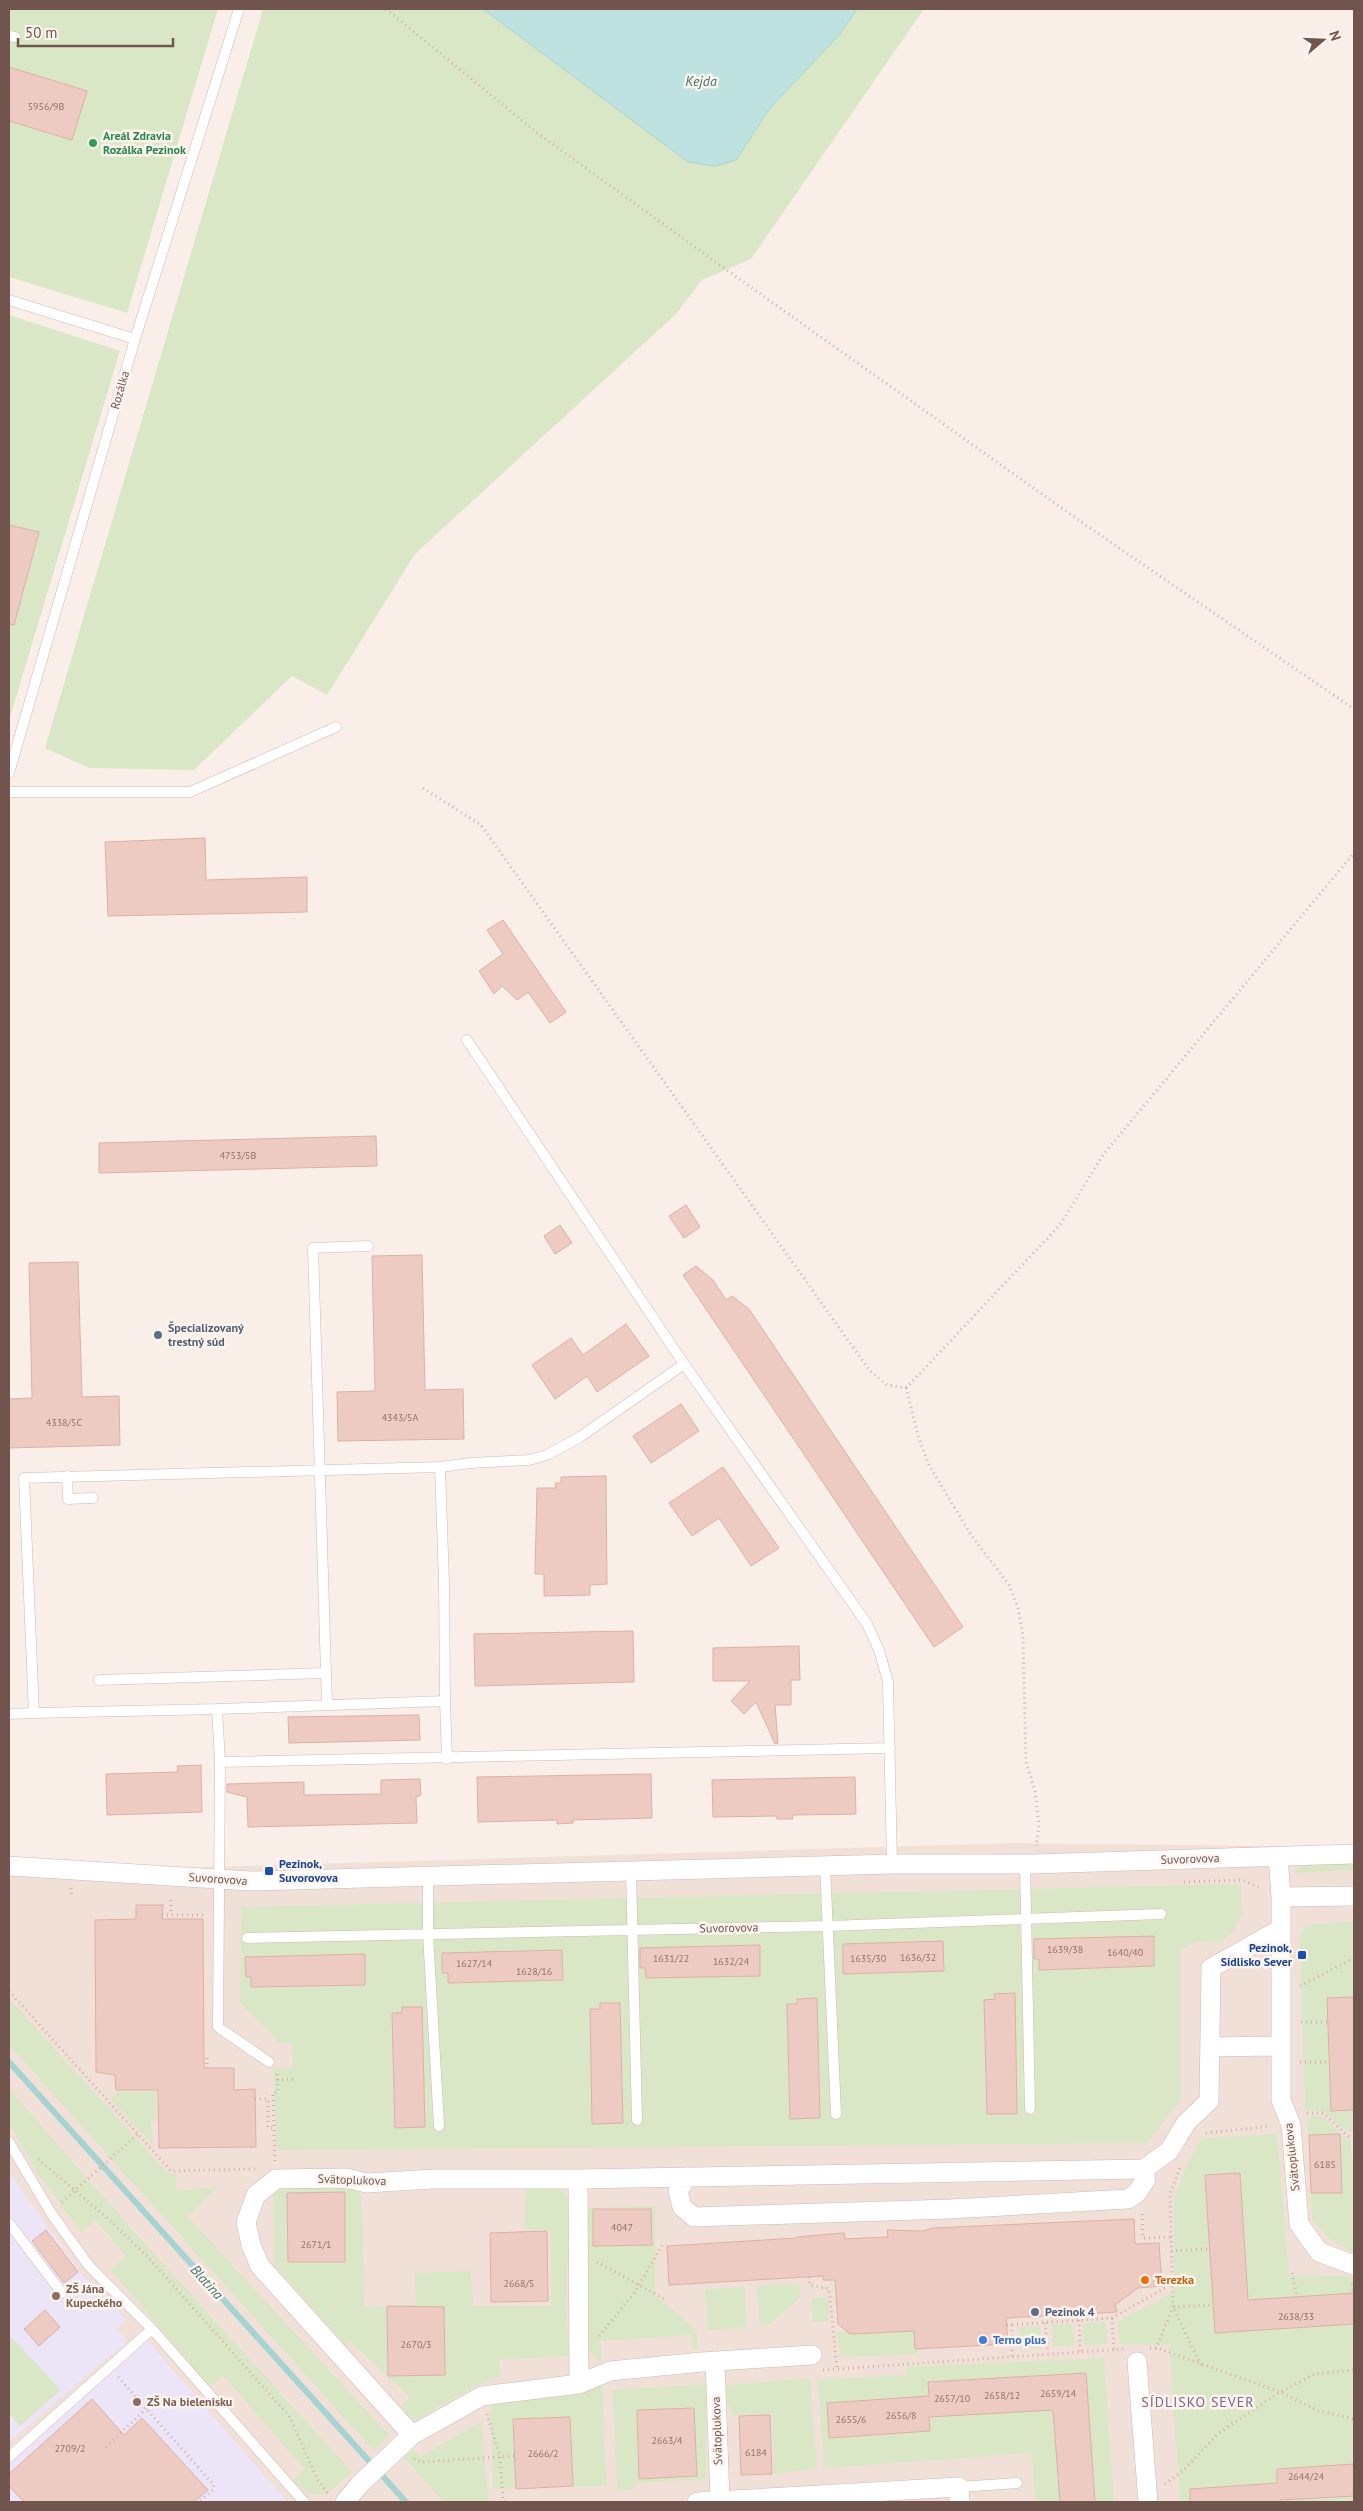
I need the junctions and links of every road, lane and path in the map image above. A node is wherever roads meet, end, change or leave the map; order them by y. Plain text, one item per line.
1 (239, 9) edge
2 (386, 9) edge
3 (9, 300) edge
4 (135, 339) junction
5 (1354, 709) edge
6 (336, 727) dead end
7 (9, 773) edge
8 (423, 788) dead end
9 (9, 792) edge
10 (1354, 853) edge
11 (467, 1040) dead end
12 (368, 1246) dead end
13 (684, 1364) junction
14 (906, 1388) junction
15 (440, 1467) junction
16 (320, 1470) junction
17 (68, 1476) junction
18 (93, 1498) dead end
19 (326, 1673) junction
20 (99, 1680) dead end
21 (445, 1701) junction
22 (327, 1705) junction
23 (217, 1709) junction
24 (34, 1713) junction
25 (9, 1714) edge
26 (890, 1748) junction
27 (447, 1759) junction
28 (220, 1762) junction
29 (1354, 1854) edge
30 (1278, 1856) junction
31 (892, 1864) junction
32 (1029, 1864) junction
33 (9, 1866) edge
34 (825, 1866) junction
35 (631, 1871) junction
36 (428, 1876) junction
37 (220, 1878) junction
38 (1184, 1882) dead end
39 (1354, 1896) edge
40 (1280, 1897) junction
41 (171, 1900) dead end
42 (207, 1914) dead end
43 (1161, 1914) dead end
44 (162, 1915) dead end
45 (171, 1915) junction
46 (1025, 1919) junction
47 (828, 1926) junction
48 (631, 1930) junction
49 (1280, 1930) junction
50 (428, 1934) junction
51 (247, 1938) dead end
52 (1354, 1958) edge
53 (1297, 1988) dead end
54 (9, 1991) edge
55 (1298, 2022) dead end
56 (1328, 2022) dead end
57 (1280, 2046) junction
58 (1210, 2047) junction
59 (207, 2058) dead end
60 (1300, 2062) dead end
61 (1329, 2062) dead end
62 (271, 2066) joint
63 (208, 2068) dead end
64 (294, 2079) dead end
65 (277, 2080) junction
66 (255, 2099) dead end
67 (1030, 2109) dead end
68 (836, 2114) dead end
69 (1296, 2119) junction
70 (637, 2120) dead end
71 (439, 2126) dead end
72 (274, 2128) junction
73 (138, 2134) junction
74 (1198, 2134) dead end
75 (1349, 2137) dead end
76 (9, 2142) edge
77 (31, 2153) dead end
78 (1181, 2166) dead end
79 (1144, 2169) junction
80 (687, 2177) junction
81 (276, 2179) junction
82 (578, 2179) junction
83 (76, 2190) junction
84 (1141, 2209) dead end
85 (51, 2213) junction
86 (9, 2223) edge
87 (1171, 2237) junction
88 (663, 2244) dead end
89 (1209, 2249) dead end
90 (1171, 2250) junction
91 (593, 2259) dead end
92 (1354, 2264) edge
93 (1292, 2274) dead end
94 (809, 2277) dead end
95 (1172, 2284) junction
96 (638, 2286) junction
97 (62, 2293) dead end
98 (1297, 2296) dead end
99 (666, 2300) dead end
100 (1214, 2305) dead end
101 (1173, 2307) junction
102 (1112, 2318) junction
103 (1078, 2320) junction
104 (1045, 2323) junction
105 (1006, 2325) dead end
106 (1012, 2325) junction
107 (152, 2329) junction
108 (598, 2338) dead end
109 (1157, 2348) junction
110 (1114, 2349) junction
111 (1080, 2352) junction
112 (1048, 2353) junction
113 (1139, 2353) junction
114 (1012, 2356) junction
115 (715, 2361) junction
116 (816, 2362) joint
117 (1201, 2366) junction
118 (109, 2368) junction
119 (837, 2369) junction
120 (1354, 2370) edge
121 (579, 2384) junction
122 (1280, 2392) junction
123 (482, 2396) junction
124 (147, 2408) junction
125 (1354, 2419) edge
126 (412, 2434) junction
127 (106, 2447) dead end
128 (400, 2453) junction
129 (500, 2456) junction
130 (515, 2456) dead end
131 (9, 2457) edge
132 (1017, 2483) dead end
133 (1164, 2485) dead end
134 (960, 2495) edge
135 (338, 2500) edge
136 (720, 2501) junction
137 (199, 2502) edge
138 (304, 2502) edge
139 (506, 2502) edge
140 (697, 2502) edge
141 (1148, 2502) edge

1 - 4 lane, Rozálka
2 - 5 path
3 - 4 lane
4 - 7 lane, Rozálka
6 - 9 lane
8 - 14 path
10 - 14 path
11 - 13 lane
12 - 16 lane
13 - 15 lane
13 - 26 lane
14 - 32 path
15 - 16 lane
15 - 21 lane
16 - 17 lane
16 - 19 lane
17 - 18 lane
17 - 24 lane
19 - 20 lane
19 - 22 lane
21 - 22 lane
21 - 27 lane
22 - 23 lane
23 - 24 lane
23 - 28 lane
24 - 25 lane
26 - 27 lane
26 - 31 lane
27 - 28 lane
28 - 37 lane
29 - 30 street, Suvorovova
30 - 32 street, Suvorovova
30 - 40 street, Svätoplukova
31 - 32 street, Suvorovova
31 - 34 street, Suvorovova
32 - 46 lane
33 - 37 street, Suvorovova
34 - 35 street, Suvorovova
34 - 47 lane
35 - 36 street, Suvorovova
35 - 48 lane
36 - 37 street, Suvorovova
36 - 50 lane
37 - 62 lane
38 - 40 path
39 - 40 street
40 - 49 street, Svätoplukova
41 - 45 path
42 - 45 path
43 - 46 lane, Suvorovova
44 - 45 path
46 - 47 lane, Suvorovova
46 - 67 lane
47 - 48 lane, Suvorovova
47 - 68 lane
48 - 50 lane, Suvorovova
48 - 70 lane
49 - 57 street, Svätoplukova
49 - 58 street
50 - 51 lane, Suvorovova
50 - 71 lane
52 - 53 path
54 - 73 path
55 - 56 path
57 - 58 street
57 - 69 street, Svätoplukova
58 - 79 street
59 - 63 path
60 - 61 path
62 - 65 path
64 - 65 path
65 - 72 path
66 - 72 path
69 - 74 path
69 - 75 path
69 - 92 street, Svätoplukova
72 - 81 path
73 - 81 path
73 - 83 path
76 - 85 lane
77 - 83 path
78 - 87 path
79 - 80 street, Svätoplukova
79 - 80 street
80 - 82 street, Svätoplukova
81 - 82 street, Svätoplukova
81 - 126 street
82 - 121 street
83 - 85 path
83 - 135 path
84 - 87 path
85 - 107 lane
86 - 97 lane
87 - 90 path
88 - 96 path
89 - 90 path
90 - 95 path
91 - 96 path
93 - 98 path
94 - 119 path
95 - 101 path
95 - 102 path
96 - 99 path
96 - 108 path
100 - 101 path
101 - 109 path
101 - 117 path
102 - 103 path
102 - 110 path
103 - 104 path
103 - 111 path
104 - 106 path
104 - 112 path
105 - 106 path
106 - 114 path
107 - 118 lane
107 - 138 lane
109 - 113 path
109 - 113 path
109 - 117 path
110 - 111 path
110 - 113 path
111 - 112 path
112 - 114 path
113 - 141 street
114 - 119 path
115 - 116 street
115 - 121 street
115 - 136 street, Svätoplukova
116 - 119 path
117 - 122 path
118 - 124 path
118 - 131 lane
120 - 122 path
121 - 123 street
122 - 125 path
122 - 133 path
123 - 126 street
123 - 129 path
124 - 127 path
124 - 137 path
126 - 128 street
128 - 129 path
128 - 135 street
129 - 130 path
129 - 139 path
132 - 134 lane
134 - 136 street
136 - 140 street

